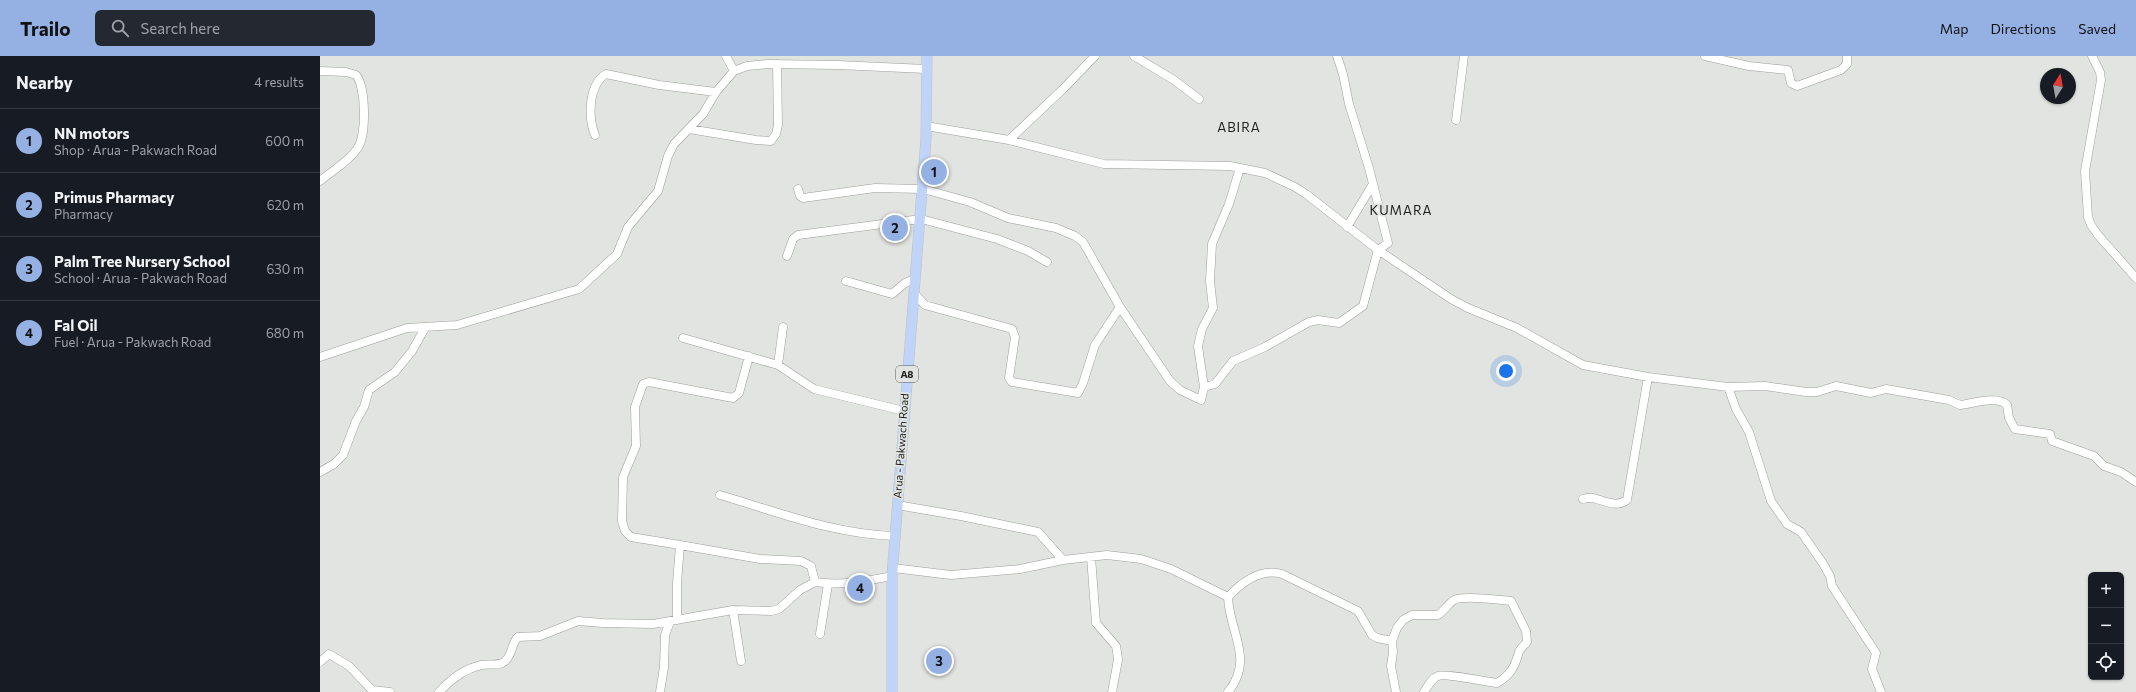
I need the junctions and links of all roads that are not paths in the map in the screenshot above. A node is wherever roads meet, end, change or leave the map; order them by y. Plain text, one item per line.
1 (726, 56) edge
2 (926, 56) edge
3 (1095, 56) edge
4 (1134, 56) edge
5 (1337, 56) edge
6 (1464, 56) edge
7 (1705, 56) edge
8 (1847, 56) edge
9 (2092, 56) edge
10 (777, 64) junction
11 (926, 69) junction
12 (320, 70) edge
13 (734, 71) junction
14 (716, 92) junction
15 (1199, 99) dead end
16 (1456, 120) dead end
17 (926, 126) junction
18 (689, 129) junction
19 (595, 135) dead end
20 (1009, 140) junction
21 (1240, 168) junction
22 (320, 181) edge
23 (1373, 184) junction
24 (798, 189) dead end
25 (923, 189) junction
26 (921, 219) junction
27 (1347, 227) junction
28 (1378, 250) junction
29 (787, 256) dead end
30 (1047, 262) dead end
31 (2136, 278) edge
32 (915, 279) junction
33 (846, 282) dead end
34 (914, 293) junction
35 (1120, 307) junction
36 (783, 327) dead end
37 (425, 328) junction
38 (683, 338) dead end
39 (749, 356) junction
40 (320, 357) edge
41 (778, 365) junction
42 (1648, 377) junction
43 (1204, 387) junction
44 (1728, 387) junction
45 (904, 411) junction
46 (320, 472) edge
47 (2136, 482) edge
48 (720, 495) dead end
49 (1583, 499) dead end
50 (897, 505) junction
51 (895, 536) junction
52 (680, 545) junction
53 (1091, 558) junction
54 (1063, 560) junction
55 (892, 572) junction
56 (814, 582) junction
57 (828, 584) junction
58 (1228, 597) junction
59 (733, 610) junction
60 (673, 621) junction
61 (820, 634) dead end
62 (1392, 642) junction
63 (741, 661) dead end
64 (320, 662) edge
65 (390, 692) edge
66 (439, 692) edge
67 (660, 692) edge
68 (892, 692) edge
69 (1112, 692) edge
70 (1228, 692) edge
71 (1396, 692) edge
72 (1424, 692) edge
73 (1881, 692) edge

1 - 13 street
2 - 11 main road, Arua - Pakwach Road / A8
3 - 20 street
4 - 15 street
5 - 23 street
6 - 16 street
7 - 8 street
9 - 31 street
10 - 11 street
10 - 13 street
10 - 18 street
11 - 17 main road, Arua - Pakwach Road / A8
12 - 22 street
13 - 14 street
14 - 18 street
14 - 19 street
17 - 20 street
17 - 25 main road, Arua - Pakwach Road / A8
18 - 37 street
20 - 21 street
21 - 27 street
21 - 43 street
23 - 27 street
23 - 28 street
24 - 25 street
25 - 26 main road, Arua - Pakwach Road / A8
25 - 35 street
26 - 29 street
26 - 30 street
26 - 32 main road, Arua - Pakwach Road / A8
27 - 28 street
28 - 42 street
28 - 43 street
32 - 33 street
32 - 34 main road, Arua - Pakwach Road / A8
34 - 35 street
34 - 45 main road, Arua - Pakwach Road / A8
35 - 43 street
36 - 41 street
37 - 40 street
37 - 46 street
38 - 39 street
39 - 41 street
39 - 52 street
41 - 45 street
42 - 44 street
42 - 49 street
44 - 47 street
44 - 73 street
45 - 50 main road, Arua - Pakwach Road / A8
48 - 51 street
50 - 51 main road, Arua - Pakwach Road / A8
50 - 54 street
51 - 55 main road, Arua - Pakwach Road / A8
52 - 56 street
52 - 60 street
53 - 54 street
53 - 58 street
53 - 69 street
54 - 55 street
55 - 57 street
55 - 68 main road, Arua - Pakwach Road / A8
56 - 57 street
56 - 59 street
57 - 61 street
58 - 62 street
58 - 70 street
59 - 60 street
59 - 63 street
60 - 66 street
60 - 67 street
62 - 71 street
62 - 72 street
64 - 65 street

